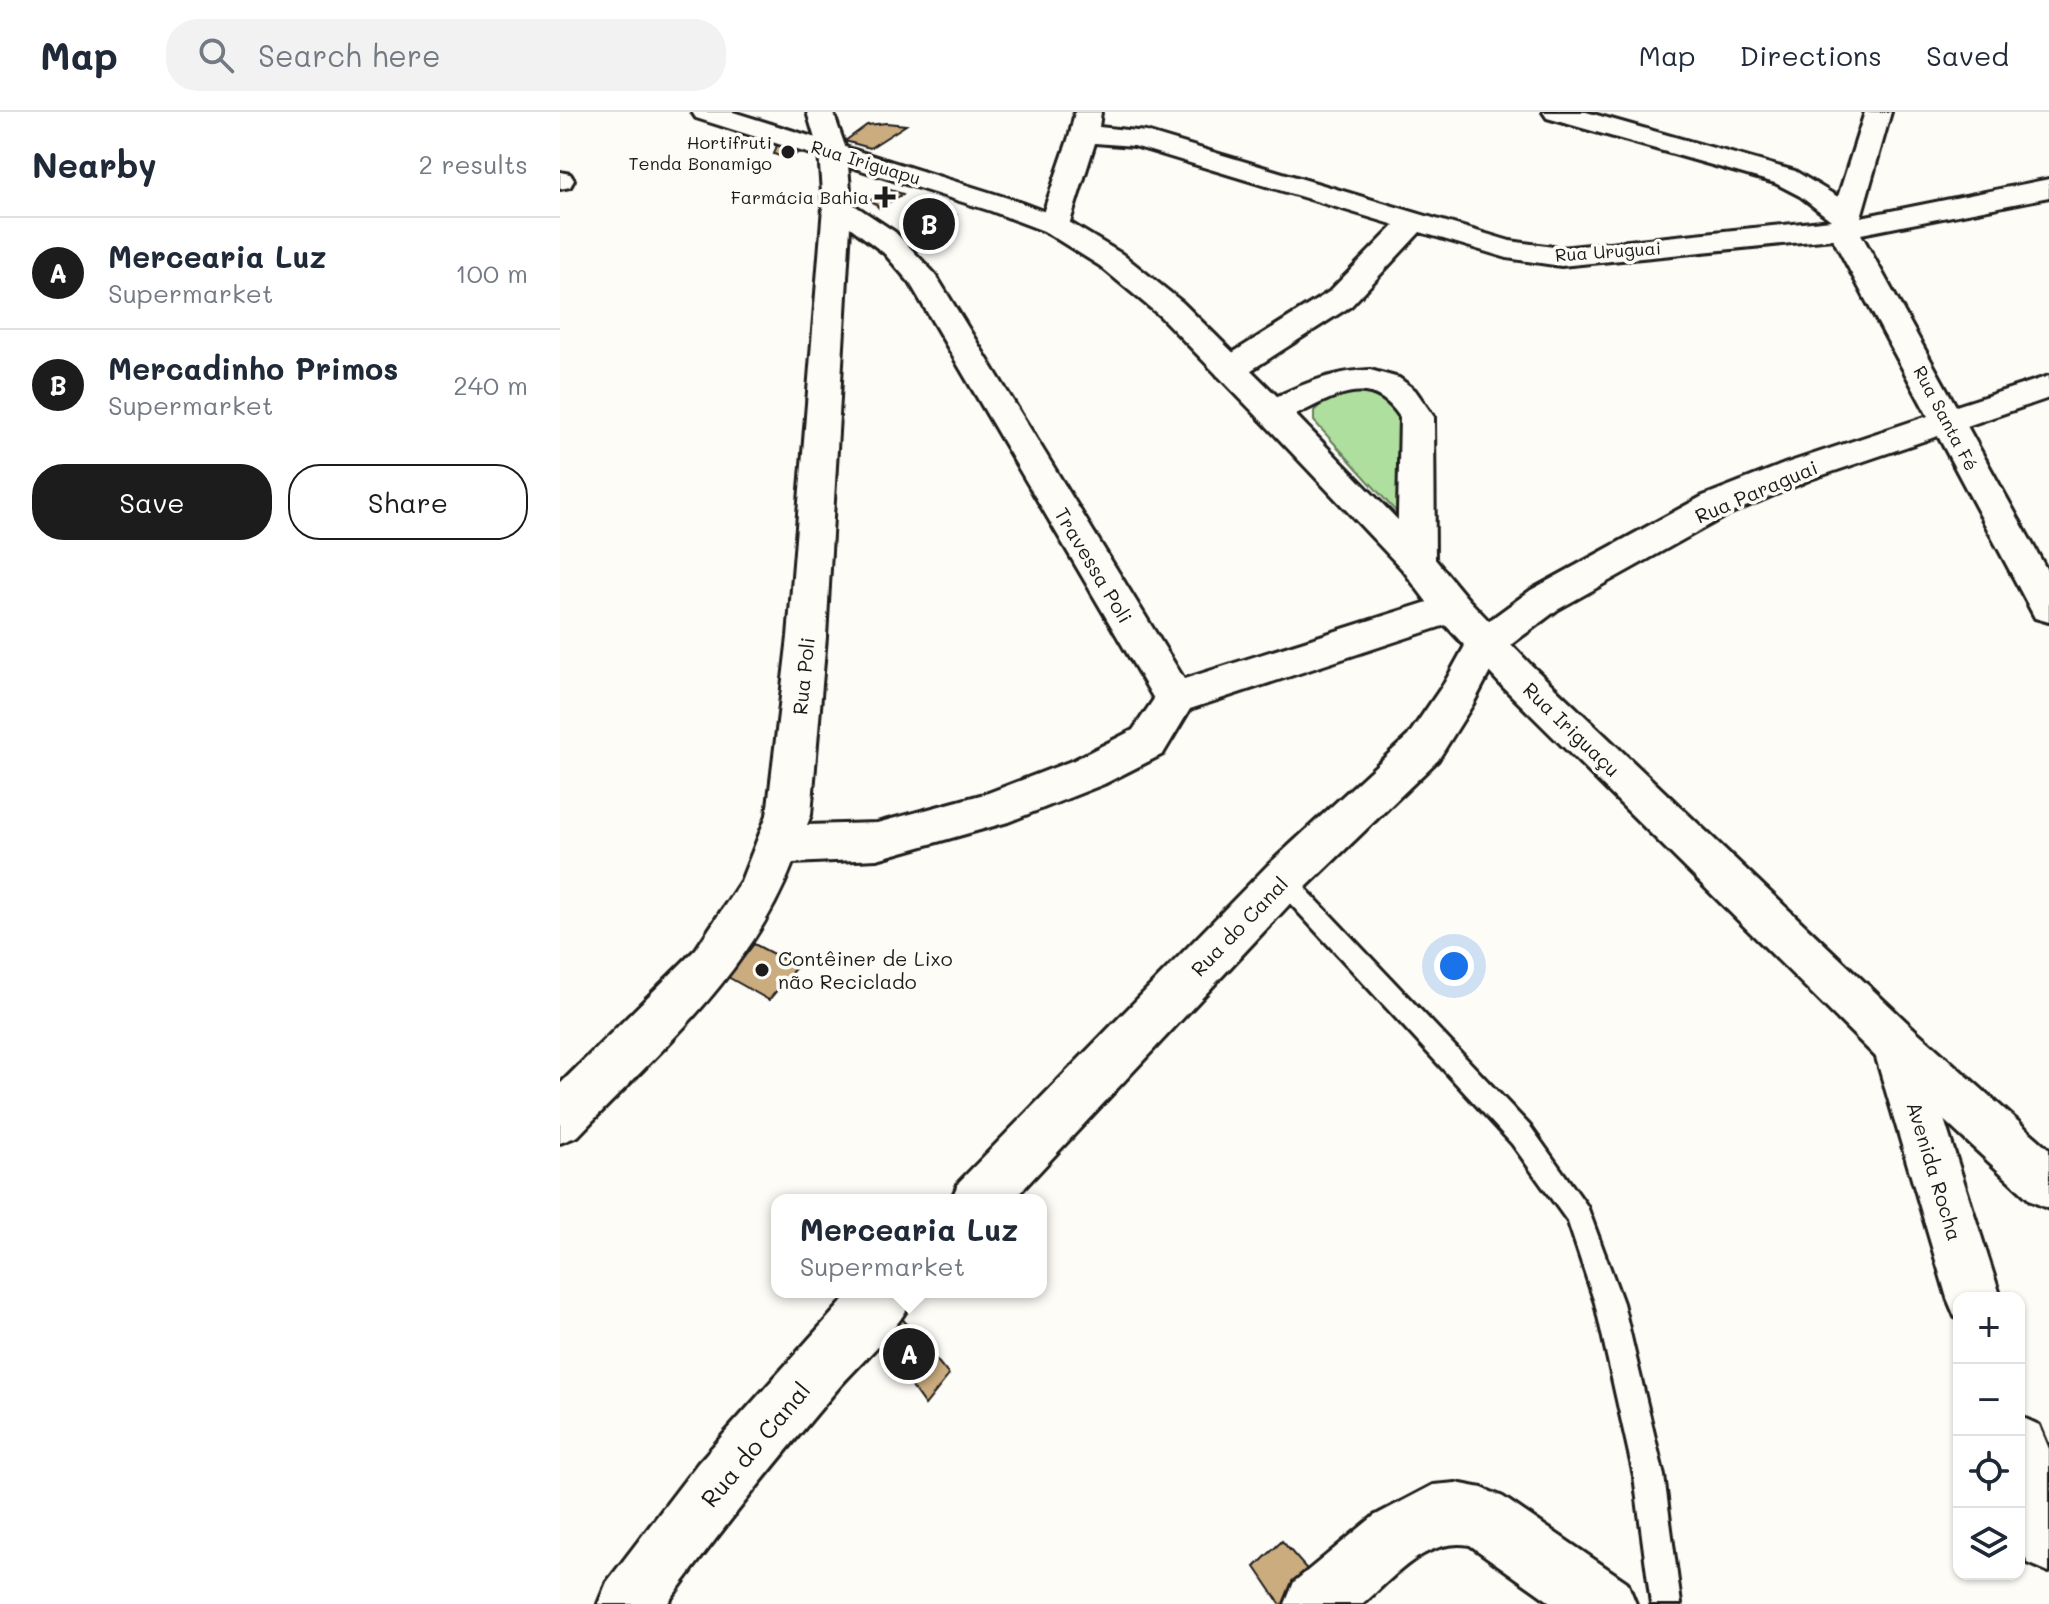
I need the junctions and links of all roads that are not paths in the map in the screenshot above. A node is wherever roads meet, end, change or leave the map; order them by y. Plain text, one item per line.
1 (705, 112) edge
2 (820, 112) edge
3 (1556, 112) edge
4 (1878, 112) edge
5 (1086, 123) edge
6 (833, 152) junction
7 (2049, 188) edge
8 (837, 207) junction
9 (1413, 223) junction
10 (1844, 223) junction
11 (1054, 225) junction
12 (1111, 260) joint
13 (1230, 369) junction
14 (2049, 387) edge
15 (1273, 412) junction
16 (1948, 420) junction
17 (1416, 561) junction
18 (1453, 608) junction
19 (2049, 608) edge
20 (1486, 643) junction
21 (1174, 698) junction
22 (779, 845) junction
23 (1283, 880) junction
24 (1896, 1044) junction
25 (560, 1119) edge
26 (2049, 1183) edge
27 (983, 1194) edge
28 (1972, 1292) edge
29 (883, 1298) edge
30 (2025, 1464) edge
31 (2049, 1542) edge
32 (629, 1604) edge
33 (1316, 1604) edge
34 (1605, 1604) edge
35 (1666, 1604) edge

1 - 6 street, Rua Iriguapu
2 - 6 street, Rua Poli
3 - 10 street
4 - 10 street
5 - 9 street, Rua Uruguai
5 - 11 street
6 - 8 street, Rua Poli
6 - 11 street, Rua Iriguapu
7 - 10 street, Rua Uruguai
8 - 21 street, Travessa Poli
8 - 22 street, Rua Poli
9 - 10 street, Rua Uruguai
9 - 13 street
10 - 16 street, Rua Santa Fé
11 - 12 street, Rua Iriguapu
12 - 13 street, Rua Iriguaçu
13 - 15 street, Rua Iriguaçu
14 - 16 street, Rua Paraguai
15 - 17 street, Rua Iriguaçu
15 - 17 street
16 - 19 street, Rua Santa Fé
16 - 20 street, Rua Paraguai
17 - 18 street, Rua Iriguaçu
18 - 20 street, Rua Iriguaçu
18 - 21 street
20 - 23 street, Rua do Canal
20 - 24 street, Rua Iriguaçu
21 - 22 street
22 - 25 street, Rua Poli
23 - 27 street, Rua do Canal
23 - 35 lane
24 - 26 street, Rua Iriguaçu
24 - 28 street, Avenida Rocha
29 - 32 street, Rua do Canal
30 - 31 street
33 - 34 street

